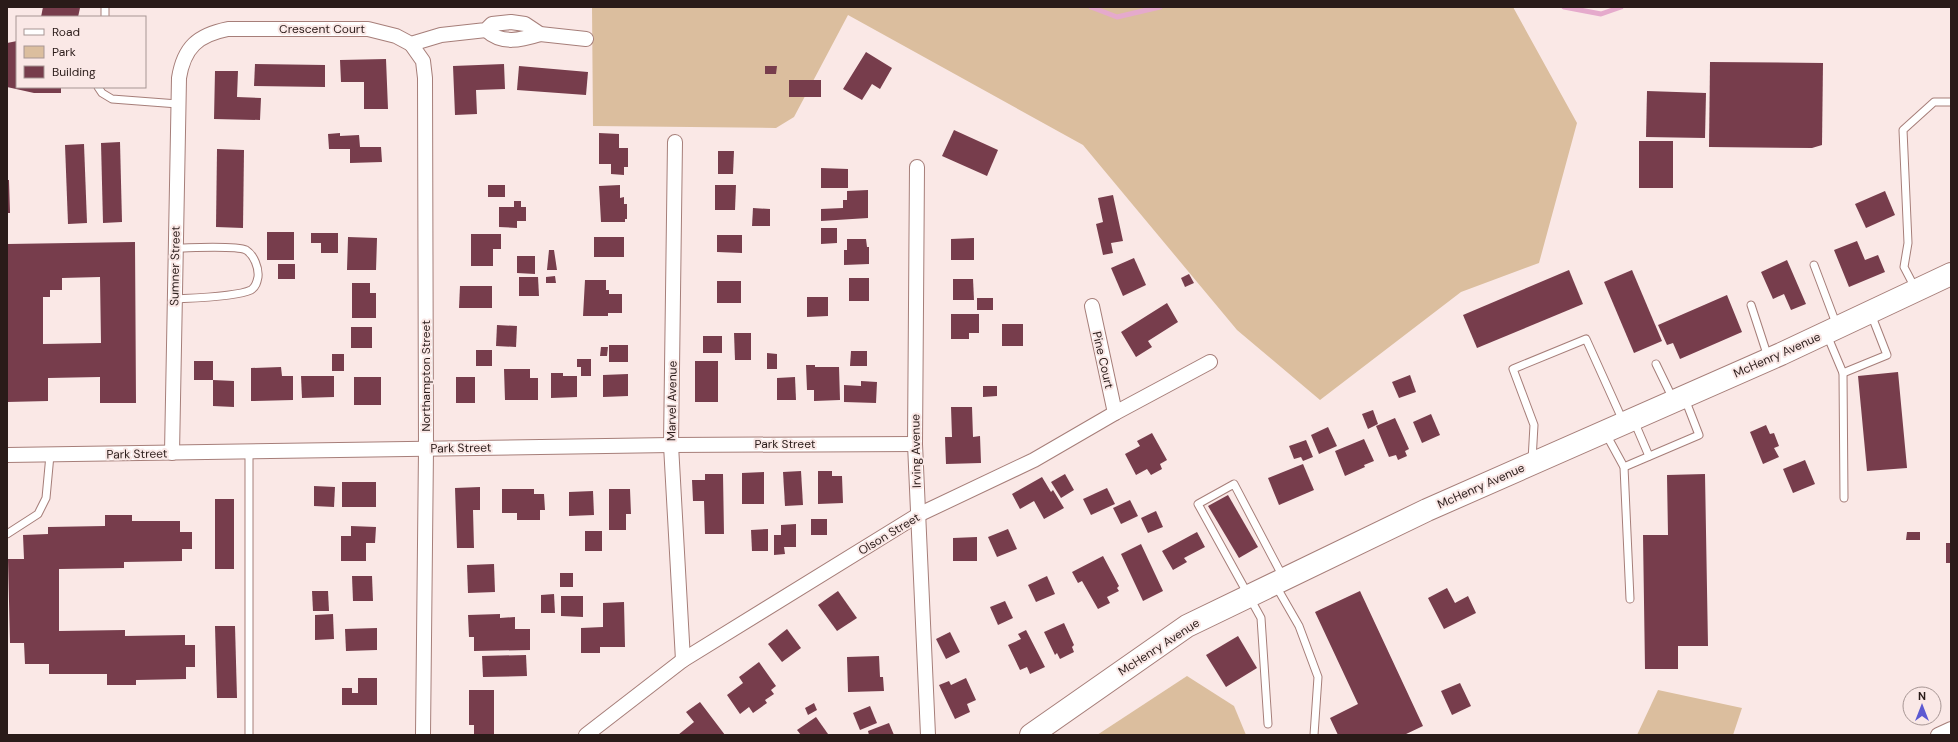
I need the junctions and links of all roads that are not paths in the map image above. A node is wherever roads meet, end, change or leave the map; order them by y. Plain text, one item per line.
1 (486, 30) junction
2 (540, 34) junction
3 (586, 39) dead end
4 (411, 44) junction
5 (179, 78) joint
6 (99, 88) edge
7 (1951, 102) edge
8 (178, 104) junction
9 (675, 142) dead end
10 (917, 167) dead end
11 (175, 248) junction
12 (1814, 265) dead end
13 (1951, 274) edge
14 (1917, 291) junction
15 (174, 299) junction
16 (1751, 305) dead end
17 (1092, 306) dead end
18 (1871, 312) junction
19 (1832, 330) junction
20 (1769, 359) junction
21 (1210, 362) dead end
22 (1656, 364) dead end
23 (1843, 373) junction
24 (1679, 399) junction
25 (1115, 413) junction
26 (1620, 425) junction
27 (915, 444) junction
28 (672, 445) junction
29 (426, 449) junction
30 (249, 452) junction
31 (172, 454) junction
32 (7, 455) edge
33 (50, 455) junction
34 (1649, 456) junction
35 (1532, 464) junction
36 (1624, 467) junction
37 (1844, 498) dead end
38 (918, 515) junction
39 (7, 534) edge
40 (1279, 582) junction
41 (1249, 596) junction
42 (1630, 599) dead end
43 (683, 660) junction
44 (1268, 724) dead end
45 (1951, 729) edge
46 (249, 735) edge
47 (423, 735) edge
48 (586, 735) edge
49 (928, 735) edge
50 (1031, 735) edge
51 (1314, 735) edge
52 (1938, 735) edge

1 - 2 street
1 - 2 street
1 - 4 street
2 - 3 street
4 - 5 street, Crescent Court
4 - 29 street, Northampton Street
5 - 8 street, Sumner Street
6 - 8 lane
7 - 14 lane
8 - 11 street, Sumner Street
9 - 28 street, Marvel Avenue
10 - 27 street, Irving Avenue
11 - 15 street, Sumner Street
11 - 15 lane
12 - 19 lane
13 - 14 main road, McHenry Avenue
14 - 18 main road, McHenry Avenue
15 - 31 street, Sumner Street
16 - 20 lane
17 - 25 street, Pine Court
18 - 19 main road, McHenry Avenue
18 - 23 lane
19 - 20 main road, McHenry Avenue
19 - 23 lane
20 - 24 main road, McHenry Avenue
21 - 25 street, Olson Street
22 - 24 lane
23 - 37 lane
24 - 26 main road, McHenry Avenue
24 - 34 lane
25 - 38 street, Olson Street
26 - 34 lane
26 - 35 main road, McHenry Avenue
26 - 35 lane
26 - 36 lane
27 - 28 street, Park Street
27 - 38 street, Irving Avenue
28 - 29 street, Park Street
28 - 43 street, Marvel Avenue
29 - 30 street, Park Street
29 - 47 street, Northampton Street
30 - 31 street, Park Street
30 - 46 lane
31 - 33 street, Park Street
32 - 33 street, Park Street
33 - 39 lane
34 - 36 lane
35 - 40 main road, McHenry Avenue
36 - 42 lane
38 - 43 street, Olson Street
38 - 49 street, Irving Avenue
40 - 41 main road, McHenry Avenue
40 - 41 lane
40 - 51 lane
41 - 44 lane
41 - 50 main road, McHenry Avenue
43 - 48 street, Olson Street
45 - 52 street

